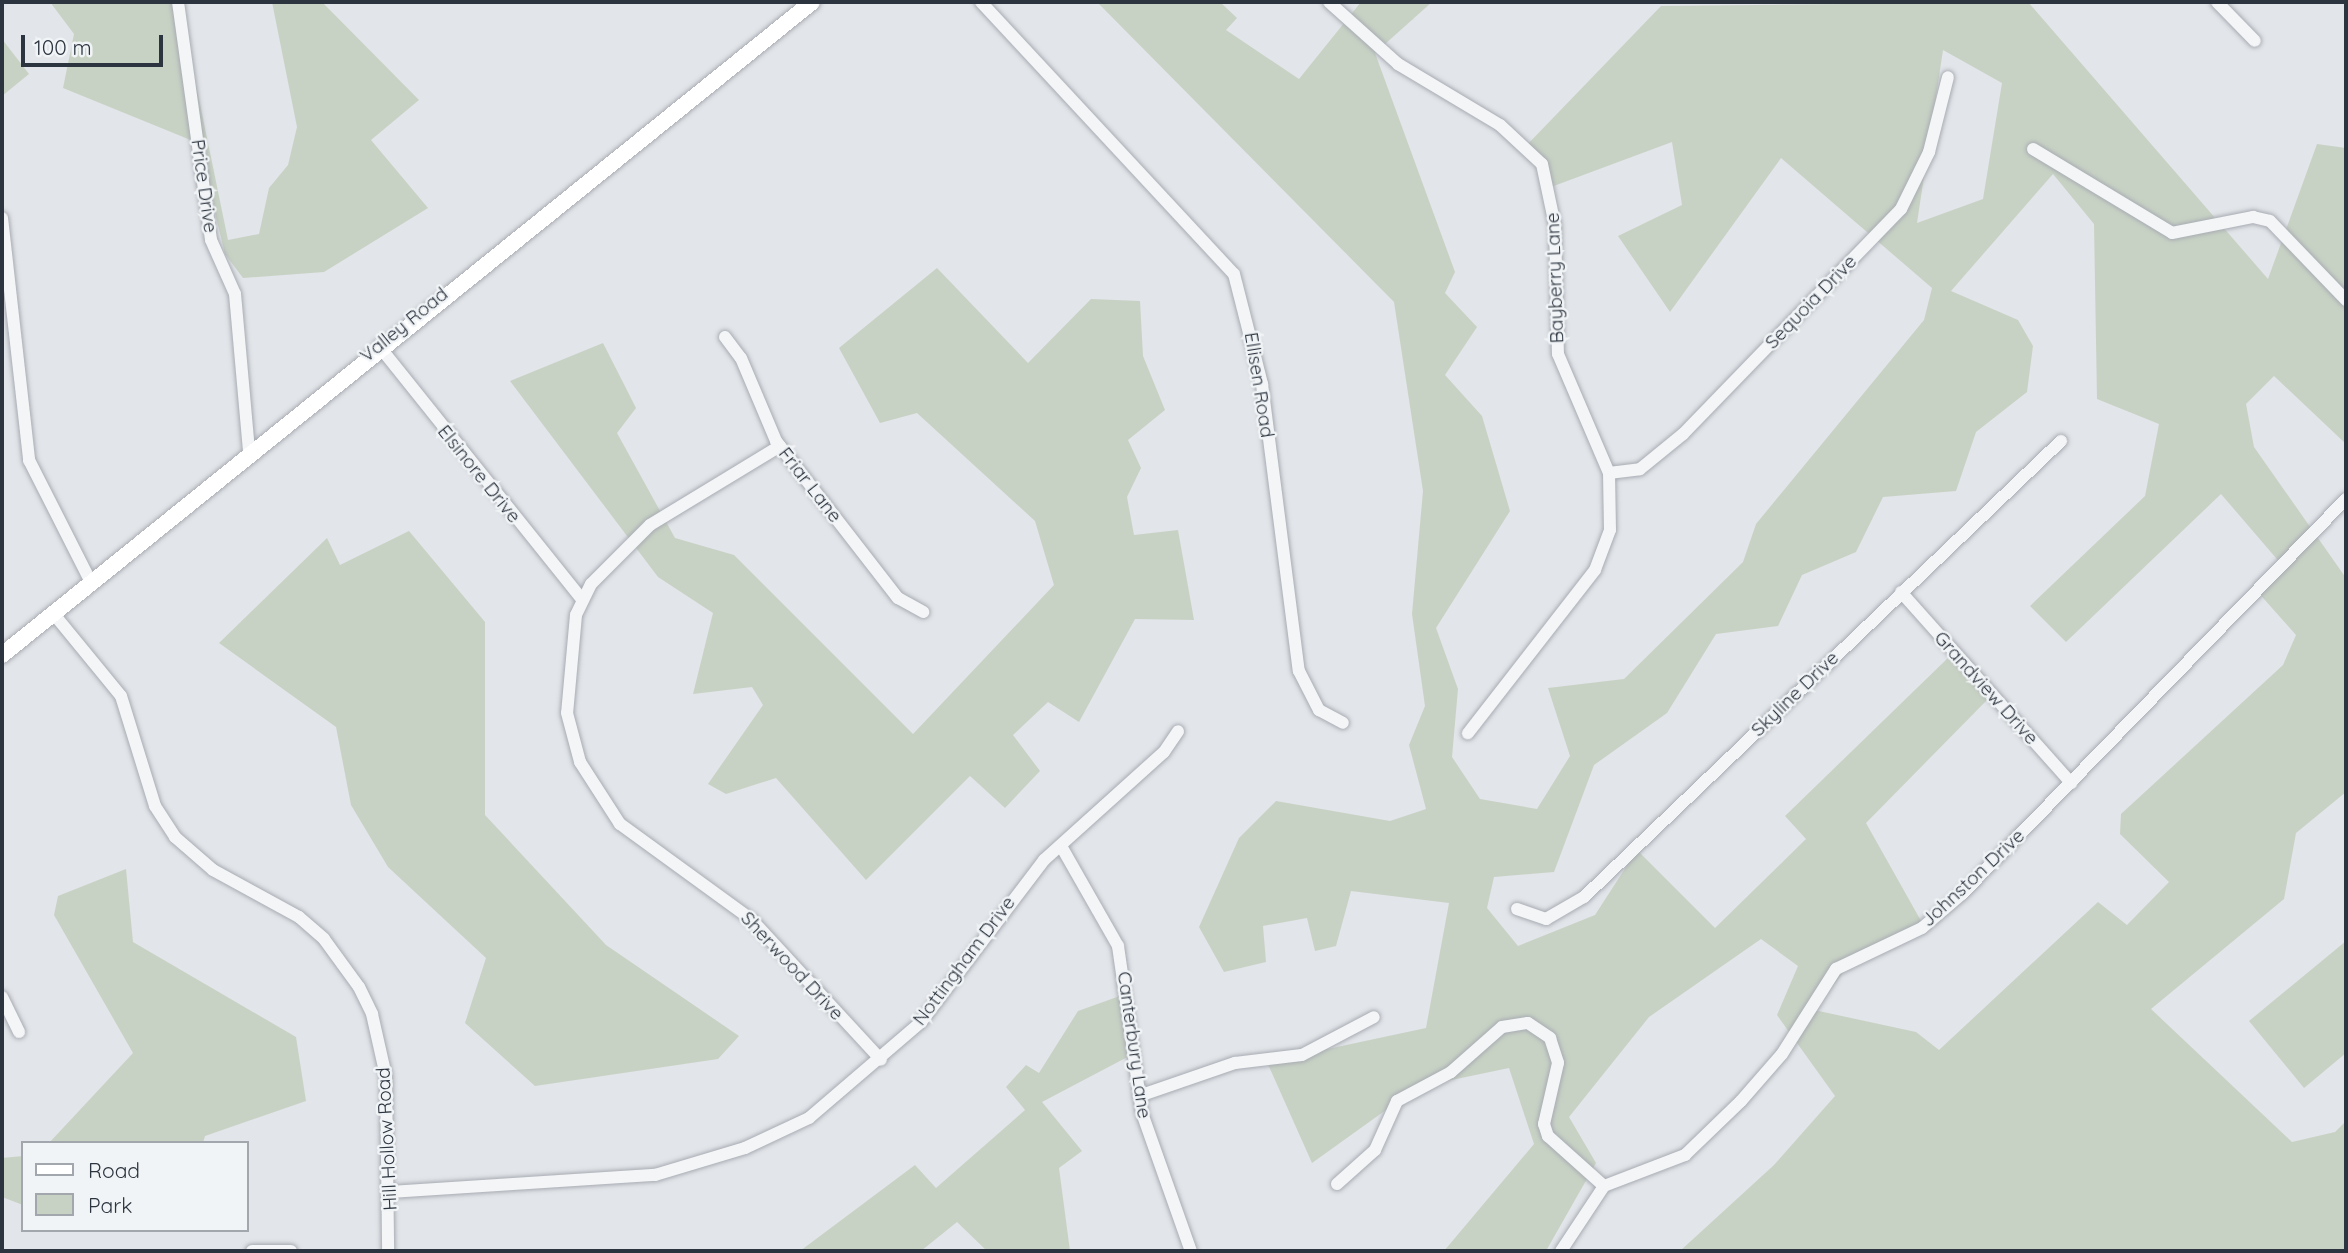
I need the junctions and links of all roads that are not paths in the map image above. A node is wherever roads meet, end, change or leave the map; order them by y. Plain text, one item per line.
1 (178, 2) edge
2 (812, 2) edge
3 (981, 2) edge
4 (1329, 2) edge
5 (2217, 2) edge
6 (2255, 41) dead end
7 (1948, 77) dead end
8 (2033, 149) dead end
9 (2, 218) edge
10 (2346, 300) edge
11 (725, 337) dead end
12 (379, 346) junction
13 (2061, 440) dead end
14 (780, 446) junction
15 (249, 450) junction
16 (1609, 474) junction
17 (2346, 499) edge
18 (90, 582) junction
19 (1901, 592) junction
20 (582, 599) junction
21 (923, 612) dead end
22 (52, 613) junction
23 (2, 655) edge
24 (1343, 723) dead end
25 (1178, 732) dead end
26 (1468, 733) dead end
27 (2071, 783) junction
28 (1061, 846) junction
29 (1517, 909) dead end
30 (2, 997) edge
31 (1374, 1017) dead end
32 (19, 1032) dead end
33 (881, 1060) junction
34 (1139, 1096) junction
35 (1337, 1184) dead end
36 (1604, 1186) junction
37 (390, 1192) junction
38 (252, 1251) edge
39 (290, 1251) edge
40 (388, 1251) edge
41 (1191, 1251) edge
42 (1561, 1251) edge

1 - 15 street, Price Drive
2 - 12 main road, Valley Road
3 - 24 street, Ellisen Road
4 - 16 street, Bayberry Lane
5 - 6 street
7 - 16 street, Sequoia Drive
8 - 10 street
9 - 18 street
11 - 14 street, Friar Lane
12 - 15 main road, Valley Road
12 - 20 street, Elsinore Drive
13 - 19 street, Skyline Drive
14 - 20 street, Sherwood Drive
14 - 21 street, Friar Lane
15 - 18 main road, Valley Road
16 - 26 street, Bayberry Lane
17 - 27 street, Johnston Drive
18 - 22 main road, Valley Road
19 - 27 street, Grandview Drive
19 - 29 street, Skyline Drive
20 - 33 street, Sherwood Drive
22 - 23 main road, Valley Road
22 - 37 street, Hill Hollow Road
25 - 28 street, Nottingham Drive
27 - 36 street, Johnston Drive
28 - 33 street, Nottingham Drive
28 - 34 street, Canterbury Lane
30 - 32 street
31 - 34 street
33 - 37 street, Nottingham Drive
34 - 41 street, Canterbury Lane
35 - 36 street
36 - 42 street
37 - 40 street, Hill Hollow Road
38 - 39 street

